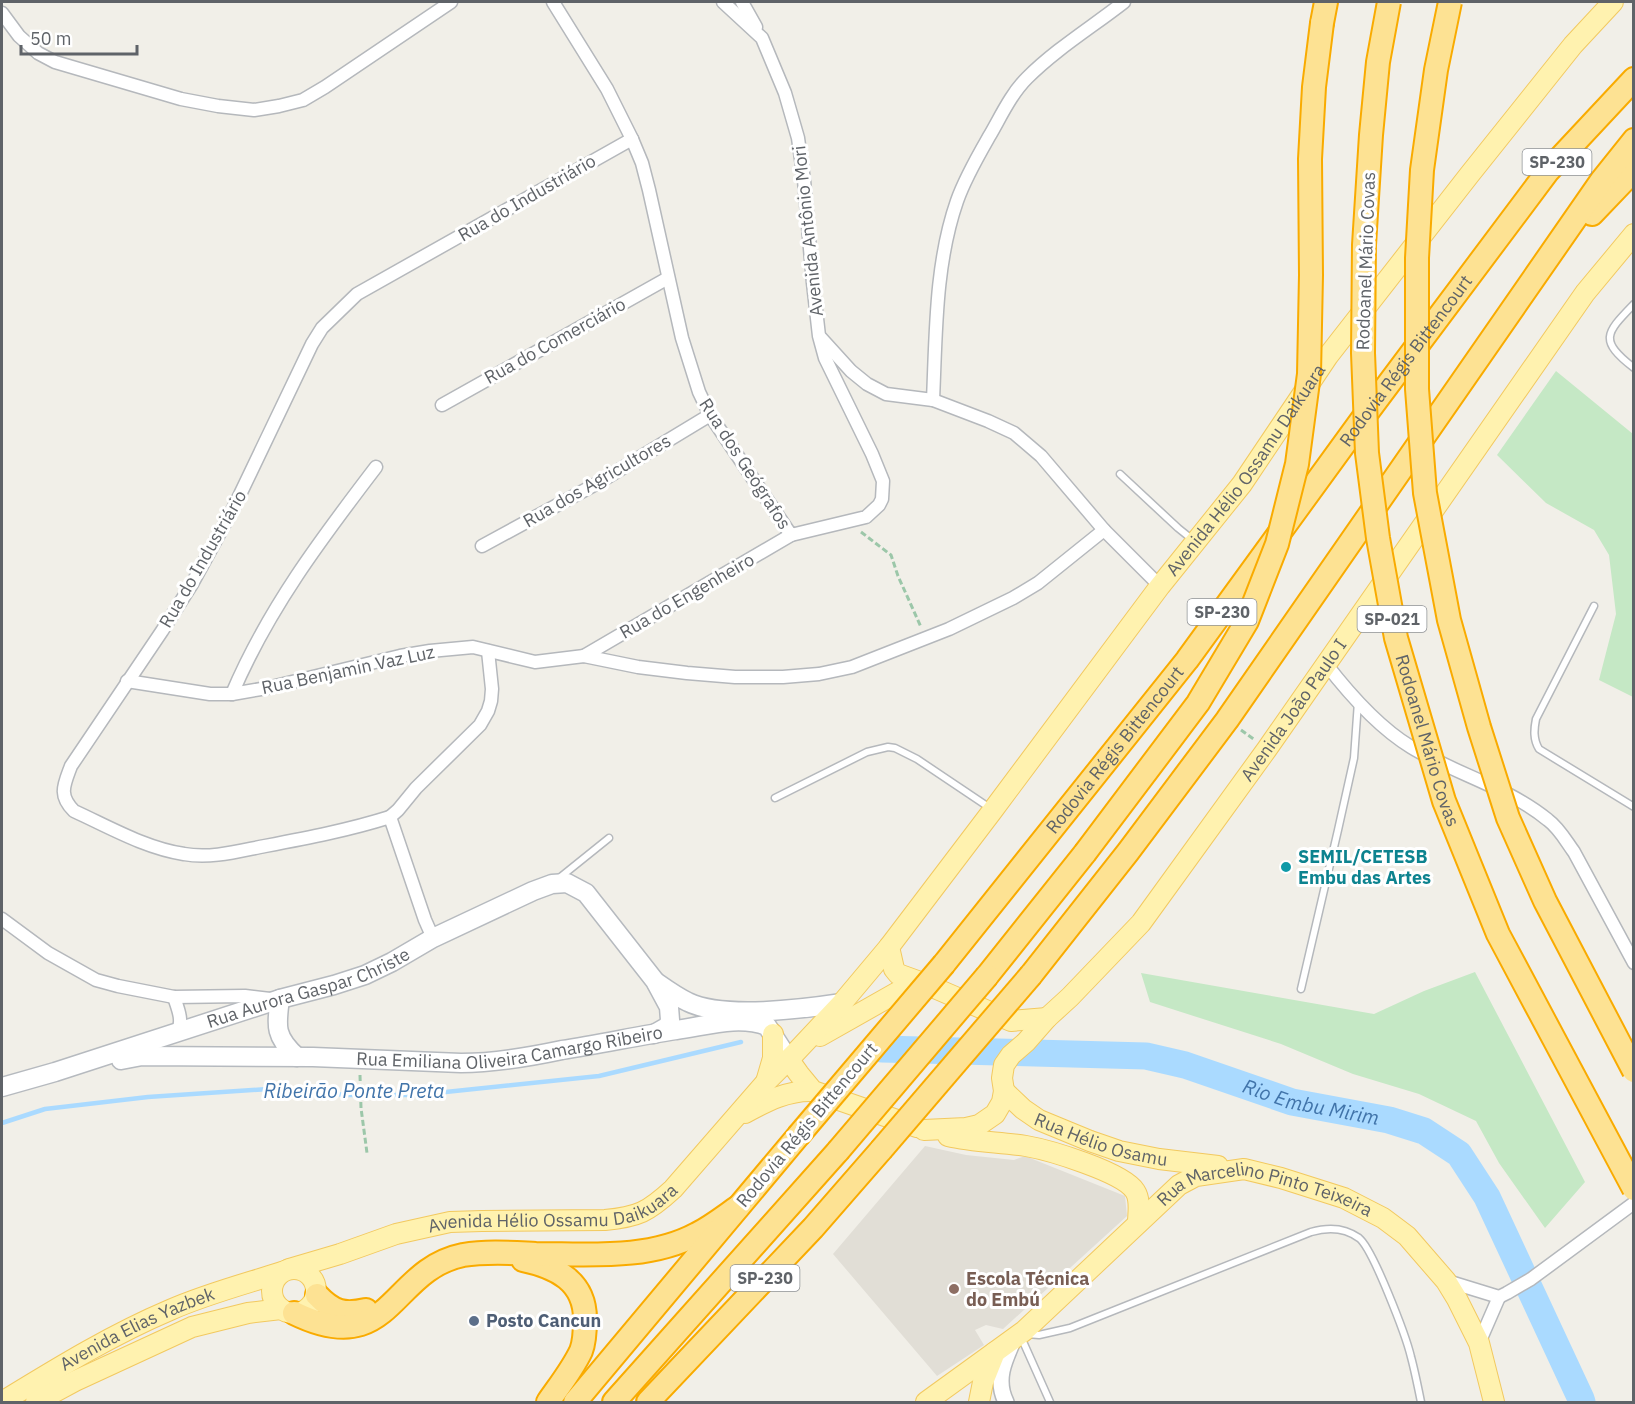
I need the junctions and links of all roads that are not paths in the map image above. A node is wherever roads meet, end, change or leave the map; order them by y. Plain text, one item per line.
1 (451, 2) edge
2 (553, 2) edge
3 (723, 2) edge
4 (742, 2) edge
5 (1124, 2) edge
6 (1389, 2) edge
7 (1450, 2) edge
8 (1613, 2) edge
9 (1324, 12) edge
10 (2, 13) edge
11 (762, 38) junction
12 (1634, 79) edge
13 (632, 139) junction
14 (1634, 140) edge
15 (1634, 170) edge
16 (1634, 234) edge
17 (1538, 273) junction
18 (668, 278) junction
19 (1634, 304) edge
20 (819, 336) junction
21 (1634, 368) edge
22 (933, 400) junction
23 (442, 405) dead end
24 (710, 416) junction
25 (376, 467) dead end
26 (1120, 474) dead end
27 (1104, 530) junction
28 (791, 535) junction
29 (1196, 542) junction
30 (482, 546) dead end
31 (1160, 586) junction
32 (1594, 606) dead end
33 (488, 651) junction
34 (584, 656) junction
35 (1326, 664) junction
36 (127, 681) junction
37 (232, 694) junction
38 (1358, 701) junction
39 (775, 798) dead end
40 (1634, 807) edge
41 (993, 810) junction
42 (390, 817) junction
43 (609, 838) dead end
44 (552, 884) junction
45 (2, 919) edge
46 (433, 938) junction
47 (889, 947) junction
48 (1634, 963) edge
49 (655, 981) junction
50 (924, 983) junction
51 (903, 988) junction
52 (1301, 989) dead end
53 (174, 998) junction
54 (280, 999) junction
55 (842, 1003) junction
56 (1047, 1018) junction
57 (1011, 1021) junction
58 (178, 1031) junction
59 (654, 1034) junction
60 (773, 1034) junction
61 (1023, 1044) junction
62 (792, 1056) junction
63 (297, 1057) junction
64 (1634, 1071) edge
65 (55, 1072) junction
66 (766, 1082) junction
67 (2, 1087) edge
68 (813, 1091) junction
69 (1004, 1091) junction
70 (735, 1118) junction
71 (924, 1130) junction
72 (1244, 1170) junction
73 (1634, 1189) edge
74 (1634, 1203) edge
75 (738, 1207) junction
76 (1138, 1223) junction
77 (492, 1253) junction
78 (340, 1254) junction
79 (286, 1270) junction
80 (1446, 1281) junction
81 (316, 1290) junction
82 (1503, 1295) junction
83 (398, 1298) junction
84 (287, 1311) junction
85 (1017, 1337) junction
86 (1479, 1342) junction
87 (995, 1352) junction
88 (2, 1402) edge
89 (36, 1402) edge
90 (548, 1402) edge
91 (575, 1402) edge
92 (614, 1402) edge
93 (648, 1402) edge
94 (926, 1402) edge
95 (979, 1402) edge
96 (1006, 1402) edge
97 (1050, 1402) edge
98 (1421, 1402) edge
99 (1494, 1402) edge

1 - 10 street
2 - 13 street, Rua dos Geógrafos
3 - 11 street, Avenida Antônio Mori
4 - 11 street
5 - 22 street
6 - 73 highway, Rodoanel Mário Covas / SP-021, bridge
7 - 64 highway, SP-021, bridge
8 - 29 main road, Avenida Hélio Ossamu Daikuara
9 - 92 highway, bridge
11 - 20 street, Avenida Antônio Mori
12 - 75 highway, Rodovia Régis Bittencourt / SP-230, bridge
13 - 18 street, Rua dos Geógrafos
13 - 36 street, Rua do Industriário
14 - 17 highway, SP-230
15 - 17 highway
16 - 35 main road, Avenida João Paulo I
17 - 93 highway, SP-230, bridge
18 - 23 street, Rua do Comerciário
18 - 24 street, Rua dos Geógrafos
19 - 21 lane
20 - 22 street, Avenida Antônio Mori
20 - 28 street, Rua dos Geógrafos
22 - 27 street, Avenida Antônio Mori
24 - 28 street, Rua dos Geógrafos
24 - 30 street, Rua dos Agricultores
25 - 37 street
26 - 29 lane
27 - 31 street, Avenida Antônio Mori
27 - 34 street, Rua Benjamin Vaz Luz
28 - 34 street, Rua do Engenheiro
29 - 31 main road, Avenida Hélio Ossamu Daikuara
31 - 41 main road, Avenida Hélio Ossamu Daikuara
32 - 40 lane
33 - 34 street, Rua Benjamin Vaz Luz
33 - 37 street, Rua Benjamin Vaz Luz
33 - 42 street
35 - 38 street
35 - 56 main road, Avenida João Paulo I
36 - 37 street, Rua Benjamin Vaz Luz
36 - 42 street, Rua do Industriário
38 - 48 street
38 - 52 lane
39 - 41 lane
41 - 47 main road, Avenida Hélio Ossamu Daikuara
42 - 46 street
43 - 44 lane
44 - 46 main road, Rua Aurora Gaspar Christe
44 - 49 main road
45 - 53 street
46 - 54 main road, Rua Aurora Gaspar Christe
47 - 50 main road
47 - 55 main road, Avenida Hélio Ossamu Daikuara
49 - 55 main road
49 - 59 main road
50 - 51 main road
50 - 57 main road
51 - 55 main road
51 - 62 main road
53 - 54 street
53 - 58 street
54 - 58 main road, Rua Aurora Gaspar Christe
54 - 63 main road
55 - 62 main road, Avenida Hélio Ossamu Daikuara
56 - 57 main road
56 - 61 main road, Avenida João Paulo I
57 - 61 main road
58 - 65 main road, Rua Aurora Gaspar Christe
59 - 60 main road, Rua Emiliana Oliveira Camargo Ribeiro
59 - 63 main road, Rua Emiliana Oliveira Camargo Ribeiro
60 - 62 main road
60 - 66 main road
61 - 69 main road, Avenida João Paulo I
62 - 66 main road, Avenida Hélio Ossamu Daikuara
62 - 68 main road
63 - 65 main road, Rua Emiliana Oliveira Camargo Ribeiro
65 - 67 main road
66 - 70 main road, Avenida Hélio Ossamu Daikuara
68 - 70 main road, Avenida Hélio Ossamu Daikuara
68 - 71 main road
69 - 71 main road, Avenida João Paulo I
69 - 72 main road, Rua Hélio Osamu
70 - 78 main road, Avenida Hélio Ossamu Daikuara
71 - 76 main road, Rua Hélio Osamu
72 - 76 main road, Rua Marcelino Pinto Teixeira
72 - 80 main road, Rua Marcelino Pinto Teixeira
74 - 82 street
75 - 77 highway
75 - 91 highway, Rodovia Régis Bittencourt / SP-230
76 - 85 main road, Rua Marcelino Pinto Teixeira
77 - 83 highway
77 - 90 highway
78 - 79 main road, Avenida Hélio Ossamu Daikuara
78 - 81 main road
79 - 81 main road
79 - 84 main road
79 - 88 main road, Avenida Elias Yazbek
80 - 82 street
80 - 86 main road, Rua Marcelino Pinto Teixeira
81 - 83 highway
81 - 84 main road
82 - 86 street
83 - 84 highway
84 - 89 main road, Avenida Elias Yazbek
85 - 87 main road, Rua Marcelino Pinto Teixeira
85 - 96 street
85 - 97 lane
85 - 98 lane
86 - 99 main road, Rua Marcelino Pinto Teixeira
87 - 94 main road, Rua Marcelino Pinto Teixeira
87 - 95 main road

